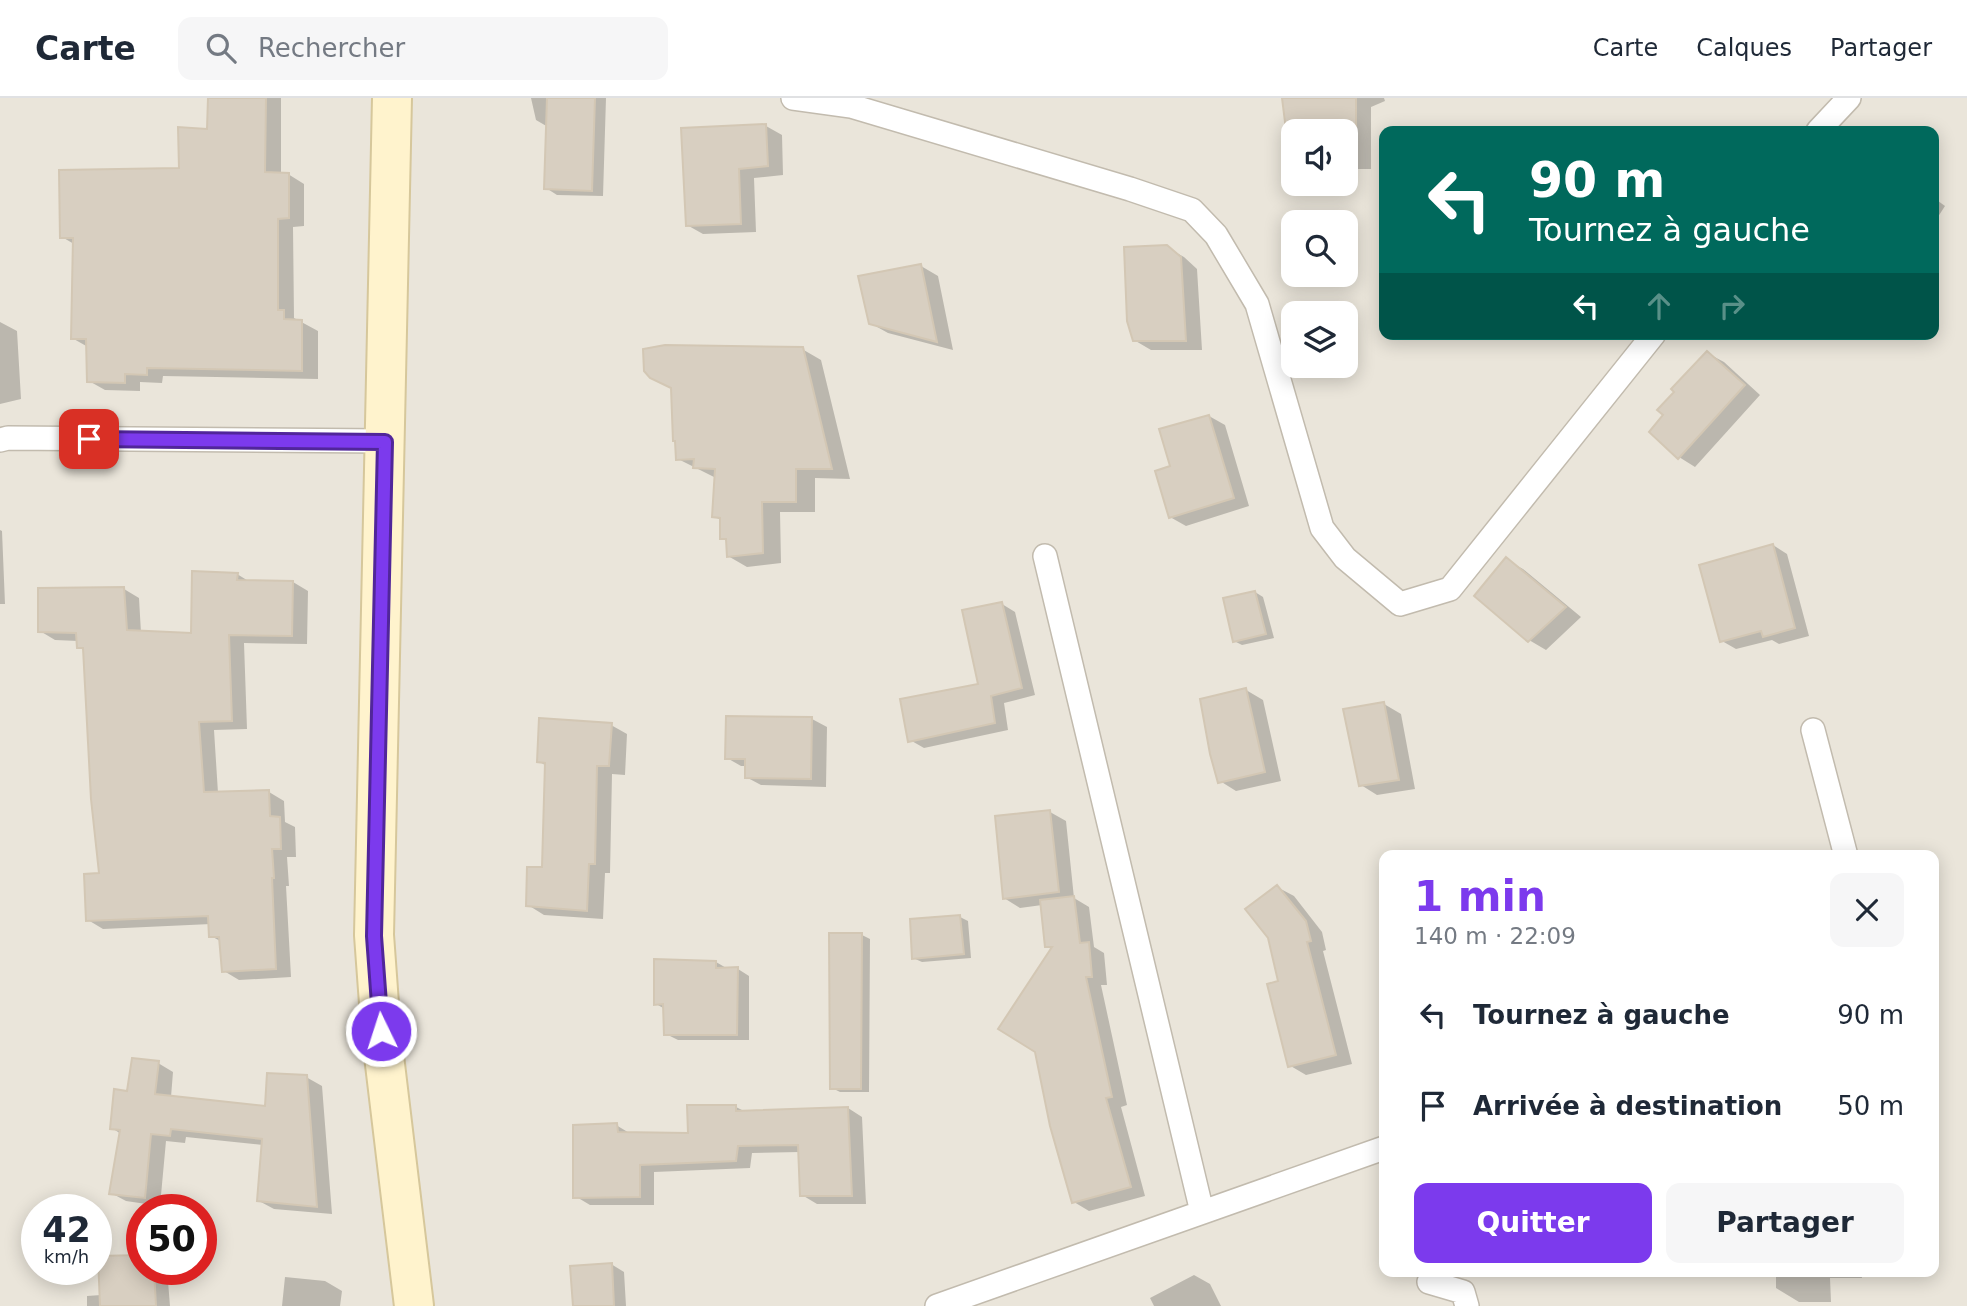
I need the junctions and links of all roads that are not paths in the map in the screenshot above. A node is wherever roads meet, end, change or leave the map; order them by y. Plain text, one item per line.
1 (392, 98) edge
2 (793, 98) edge
3 (1849, 98) edge
4 (1823, 126) edge
5 (1649, 340) edge
6 (0, 440) edge
7 (385, 442) junction
8 (1045, 556) dead end
9 (1813, 730) dead end
10 (1844, 850) edge
11 (1379, 1150) edge
12 (1202, 1212) junction
13 (1429, 1282) dead end
14 (414, 1306) edge
15 (937, 1306) edge
16 (1466, 1306) edge

1 - 7 main road
2 - 5 lane
3 - 4 lane
6 - 7 lane
7 - 14 main road
8 - 12 lane
9 - 10 lane
11 - 12 lane
12 - 15 lane
13 - 16 lane

